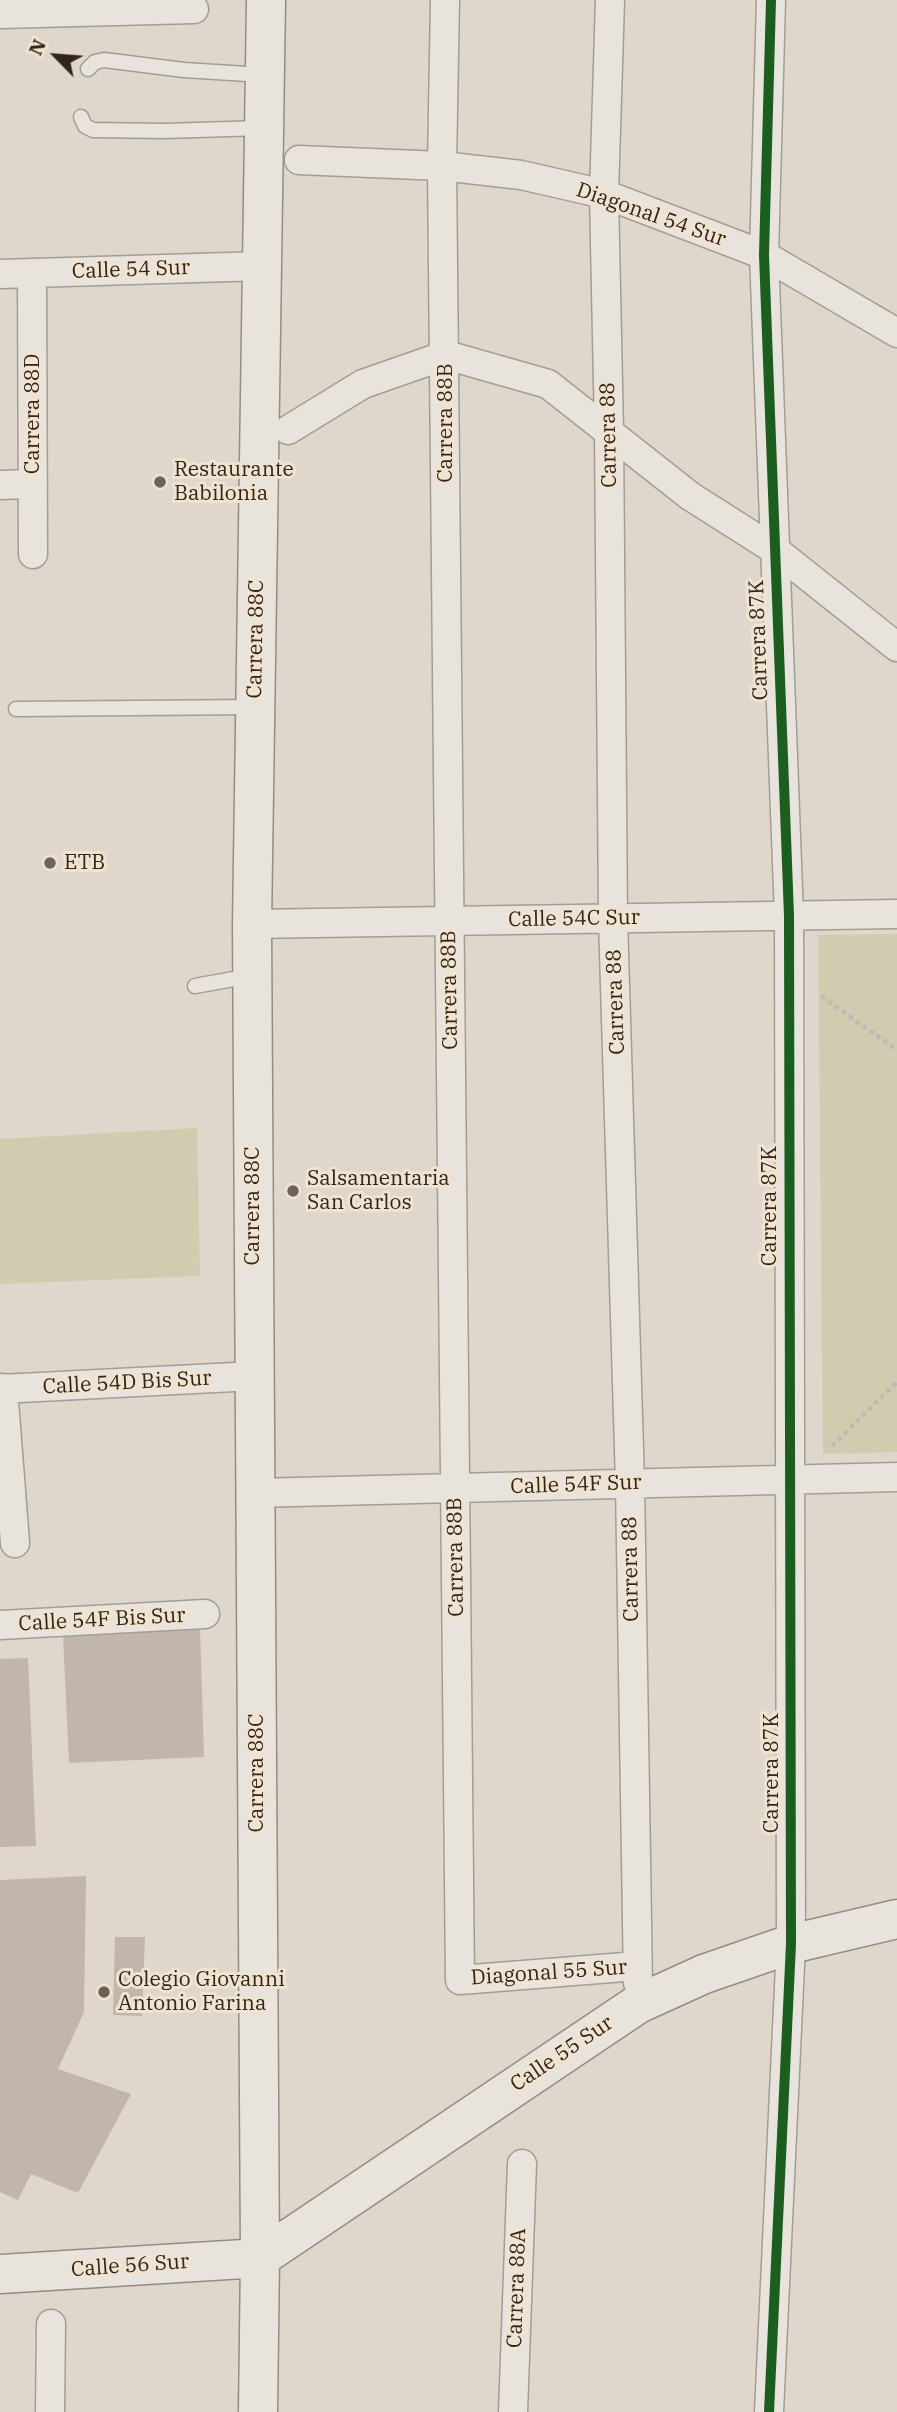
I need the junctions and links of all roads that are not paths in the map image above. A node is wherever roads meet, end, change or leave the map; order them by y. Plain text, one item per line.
1 (266, 0) edge
2 (445, 0) edge
3 (610, 0) edge
4 (771, 0) edge
5 (30, 7) edge
6 (194, 9) dead end
7 (0, 14) edge
8 (88, 69) dead end
9 (264, 75) junction
10 (81, 117) dead end
11 (264, 128) junction
12 (299, 160) dead end
13 (442, 166) junction
14 (604, 194) junction
15 (764, 255) junction
16 (262, 266) junction
17 (32, 273) junction
18 (0, 274) edge
19 (897, 333) edge
20 (446, 355) junction
21 (288, 430) dead end
22 (609, 432) junction
23 (33, 484) junction
24 (0, 485) edge
25 (775, 550) junction
26 (33, 554) dead end
27 (897, 647) edge
28 (255, 707) junction
29 (16, 709) dead end
30 (897, 914) edge
31 (789, 916) junction
32 (613, 919) junction
33 (450, 921) junction
34 (252, 924) junction
35 (252, 976) junction
36 (195, 986) dead end
37 (254, 1376) junction
38 (1, 1389) edge
39 (897, 1477) edge
40 (790, 1479) junction
41 (630, 1483) junction
42 (455, 1488) junction
43 (255, 1493) junction
44 (15, 1543) dead end
45 (205, 1614) dead end
46 (0, 1625) edge
47 (897, 1919) edge
48 (791, 1944) junction
49 (638, 1966) junction
50 (460, 1980) joint
51 (638, 2004) junction
52 (522, 2164) dead end
53 (260, 2258) junction
54 (0, 2274) edge
55 (51, 2324) dead end
56 (50, 2412) edge
57 (258, 2412) edge
58 (513, 2412) edge
59 (769, 2412) edge

1 - 9 street, Carrera 88C
2 - 13 street, Carrera 88B
3 - 14 street, Carrera 88
4 - 15 street, Carrera 87K
5 - 6 street
5 - 7 street
8 - 9 lane
9 - 11 street, Carrera 88C
10 - 11 lane
11 - 16 street, Carrera 88C
12 - 13 street, Diagonal 54 Sur
13 - 14 street, Diagonal 54 Sur
13 - 20 street, Carrera 88B
14 - 15 street, Diagonal 54 Sur
14 - 22 street, Carrera 88
15 - 19 street, Diagonal 54 Sur
15 - 25 street, Carrera 87K
16 - 17 street, Calle 54 Sur
16 - 28 street, Carrera 88C
17 - 18 street, Calle 54 Sur
17 - 23 street, Carrera 88D
20 - 21 street
20 - 22 street
20 - 33 street, Carrera 88B
22 - 25 street
22 - 32 street, Carrera 88
23 - 24 street
23 - 26 street, Carrera 88D
25 - 27 street
25 - 31 street, Carrera 87K
28 - 29 lane
28 - 34 street, Carrera 88C
30 - 31 street, Calle 54C Sur
31 - 32 street, Calle 54C Sur
31 - 40 street, Carrera 87K
32 - 33 street, Calle 54C Sur
32 - 41 street, Carrera 88
33 - 34 street, Calle 54C Sur
33 - 42 street, Carrera 88B
34 - 35 street, Carrera 88C
35 - 36 lane
35 - 37 street, Carrera 88C
37 - 38 street, Calle 54D Bis Sur
37 - 43 street, Carrera 88C
38 - 44 street
39 - 40 street, Calle 54F Sur
40 - 41 street, Calle 54F Sur
40 - 48 street, Carrera 87K
41 - 42 street, Calle 54F Sur
41 - 49 street, Carrera 88
42 - 43 street, Calle 54F Sur
42 - 50 street, Carrera 88B
43 - 53 street, Carrera 88C
45 - 46 street, Calle 54F Bis Sur
47 - 48 street, Calle 55 Sur
48 - 51 street, Calle 55 Sur
48 - 59 street, Carrera 87K
49 - 50 street, Diagonal 55 Sur
49 - 51 street, Carrera 88
51 - 53 street, Calle 55 Sur
52 - 58 street, Carrera 88A
53 - 54 street, Calle 56 Sur
53 - 57 street, Carrera 88C
55 - 56 street

